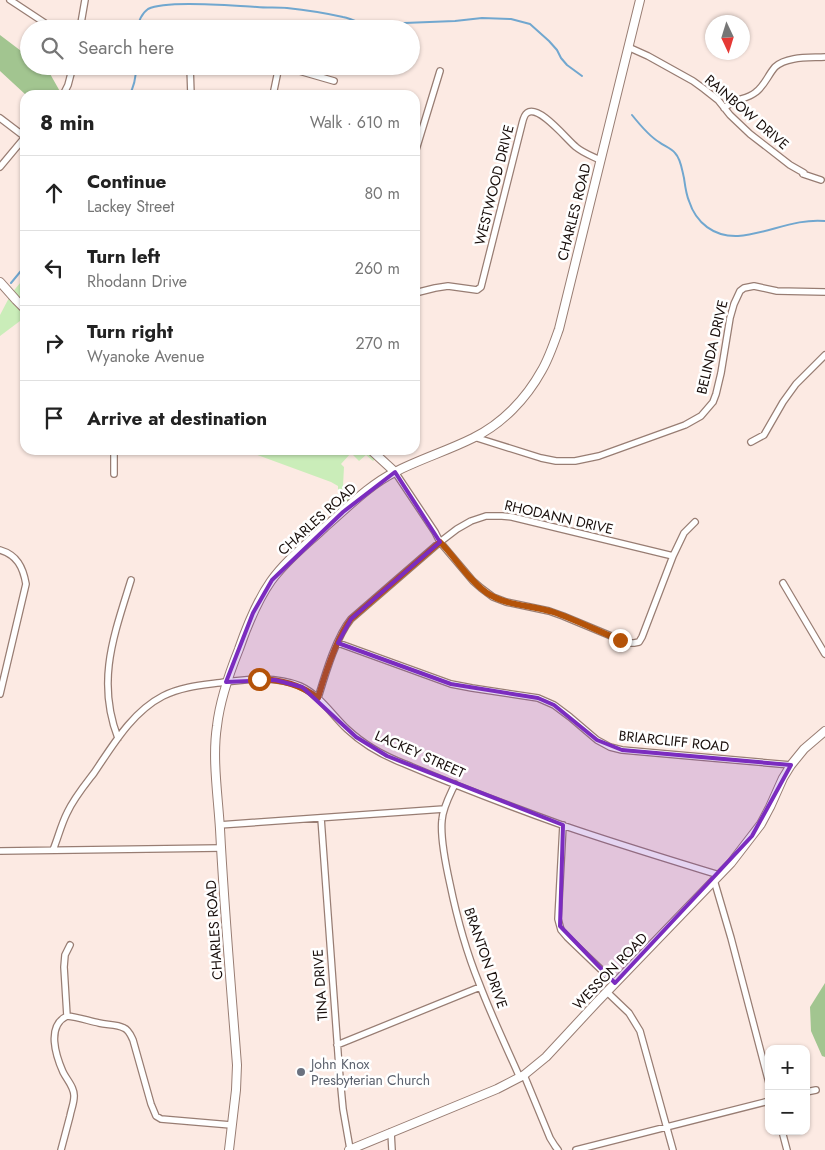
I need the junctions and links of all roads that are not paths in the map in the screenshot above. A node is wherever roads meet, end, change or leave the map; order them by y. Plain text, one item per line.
1 (10, 0) edge
2 (86, 0) edge
3 (640, 0) edge
4 (40, 20) edge
5 (82, 20) edge
6 (628, 47) junction
7 (825, 57) edge
8 (440, 71) dead end
9 (71, 75) edge
10 (190, 75) edge
11 (278, 75) edge
12 (312, 75) edge
13 (334, 81) dead end
14 (66, 90) edge
15 (190, 90) edge
16 (274, 90) edge
17 (724, 108) junction
18 (0, 118) edge
19 (20, 133) edge
20 (420, 137) edge
21 (20, 143) edge
22 (600, 160) junction
23 (0, 167) edge
24 (821, 180) dead end
25 (0, 282) edge
26 (420, 292) edge
27 (825, 292) edge
28 (20, 304) edge
29 (825, 355) edge
30 (474, 438) junction
31 (751, 442) dead end
32 (114, 455) edge
33 (376, 455) edge
34 (395, 472) junction
35 (114, 474) dead end
36 (696, 522) dead end
37 (440, 542) junction
38 (0, 550) edge
39 (673, 556) junction
40 (131, 580) dead end
41 (783, 583) dead end
42 (338, 643) junction
43 (825, 654) edge
44 (226, 682) junction
45 (0, 694) edge
46 (318, 698) junction
47 (825, 732) edge
48 (118, 738) junction
49 (791, 765) junction
50 (455, 784) junction
51 (444, 808) junction
52 (321, 818) junction
53 (219, 825) junction
54 (563, 825) junction
55 (221, 848) junction
56 (53, 850) junction
57 (0, 851) edge
58 (716, 878) junction
59 (70, 945) dead end
60 (615, 983) junction
61 (480, 986) junction
62 (607, 992) junction
63 (67, 1016) junction
64 (337, 1045) junction
65 (765, 1068) edge
66 (522, 1076) junction
67 (816, 1090) dead end
68 (810, 1091) edge
69 (765, 1102) edge
70 (232, 1125) junction
71 (666, 1127) junction
72 (391, 1132) junction
73 (783, 1135) edge
74 (61, 1150) edge
75 (229, 1150) edge
76 (350, 1150) edge
77 (392, 1150) edge
78 (558, 1150) edge
79 (576, 1150) edge
80 (673, 1150) edge
81 (788, 1150) edge

1 - 4 street
2 - 5 street
3 - 6 street, CHARLES ROAD
6 - 17 street, RAINBOW DRIVE
6 - 22 street, CHARLES ROAD
7 - 17 street
8 - 20 street
9 - 14 street
10 - 15 street
11 - 16 street
12 - 13 street
17 - 24 street, RAINBOW DRIVE
18 - 19 street
21 - 23 street
22 - 26 street, WESTWOOD DRIVE
22 - 30 street, CHARLES ROAD
25 - 28 street
27 - 30 street, BELINDA DRIVE
29 - 31 street
30 - 34 street, CHARLES ROAD
32 - 35 street
33 - 34 street
34 - 37 street
34 - 44 street, CHARLES ROAD
36 - 39 street
37 - 39 street, RHODANN DRIVE
37 - 39 street
37 - 42 street, RHODANN DRIVE
38 - 45 street
40 - 48 street
41 - 43 street
42 - 46 street, RHODANN DRIVE
42 - 49 street, BRIARCLIFF ROAD
44 - 46 street, LACKEY STREET
44 - 48 street, LACKEY STREET
44 - 53 street, CHARLES ROAD
46 - 50 street, LACKEY STREET
47 - 49 street, WESSON ROAD
48 - 56 street, LACKEY STREET
49 - 58 street, WESSON ROAD
50 - 51 street, BRANTON DRIVE
50 - 54 street, LACKEY STREET
51 - 52 street
51 - 61 street, BRANTON DRIVE
52 - 53 street
52 - 64 street, TINA DRIVE
53 - 55 street, CHARLES ROAD
54 - 58 street, LACKEY STREET
54 - 60 street
55 - 56 street
55 - 70 street, CHARLES ROAD
56 - 57 street
58 - 60 street, WESSON ROAD
58 - 65 street
59 - 63 street
60 - 62 street, WESSON ROAD
61 - 64 street
61 - 66 street, BRANTON DRIVE
62 - 66 street, WESSON ROAD
62 - 71 street
63 - 70 street
63 - 74 street
64 - 76 street, TINA DRIVE
66 - 72 street, WESSON ROAD
66 - 78 street, BRANTON DRIVE
67 - 68 street
69 - 71 street
70 - 75 street, CHARLES ROAD
71 - 79 street
71 - 80 street
72 - 76 street, WESSON ROAD
72 - 77 street
73 - 81 street

